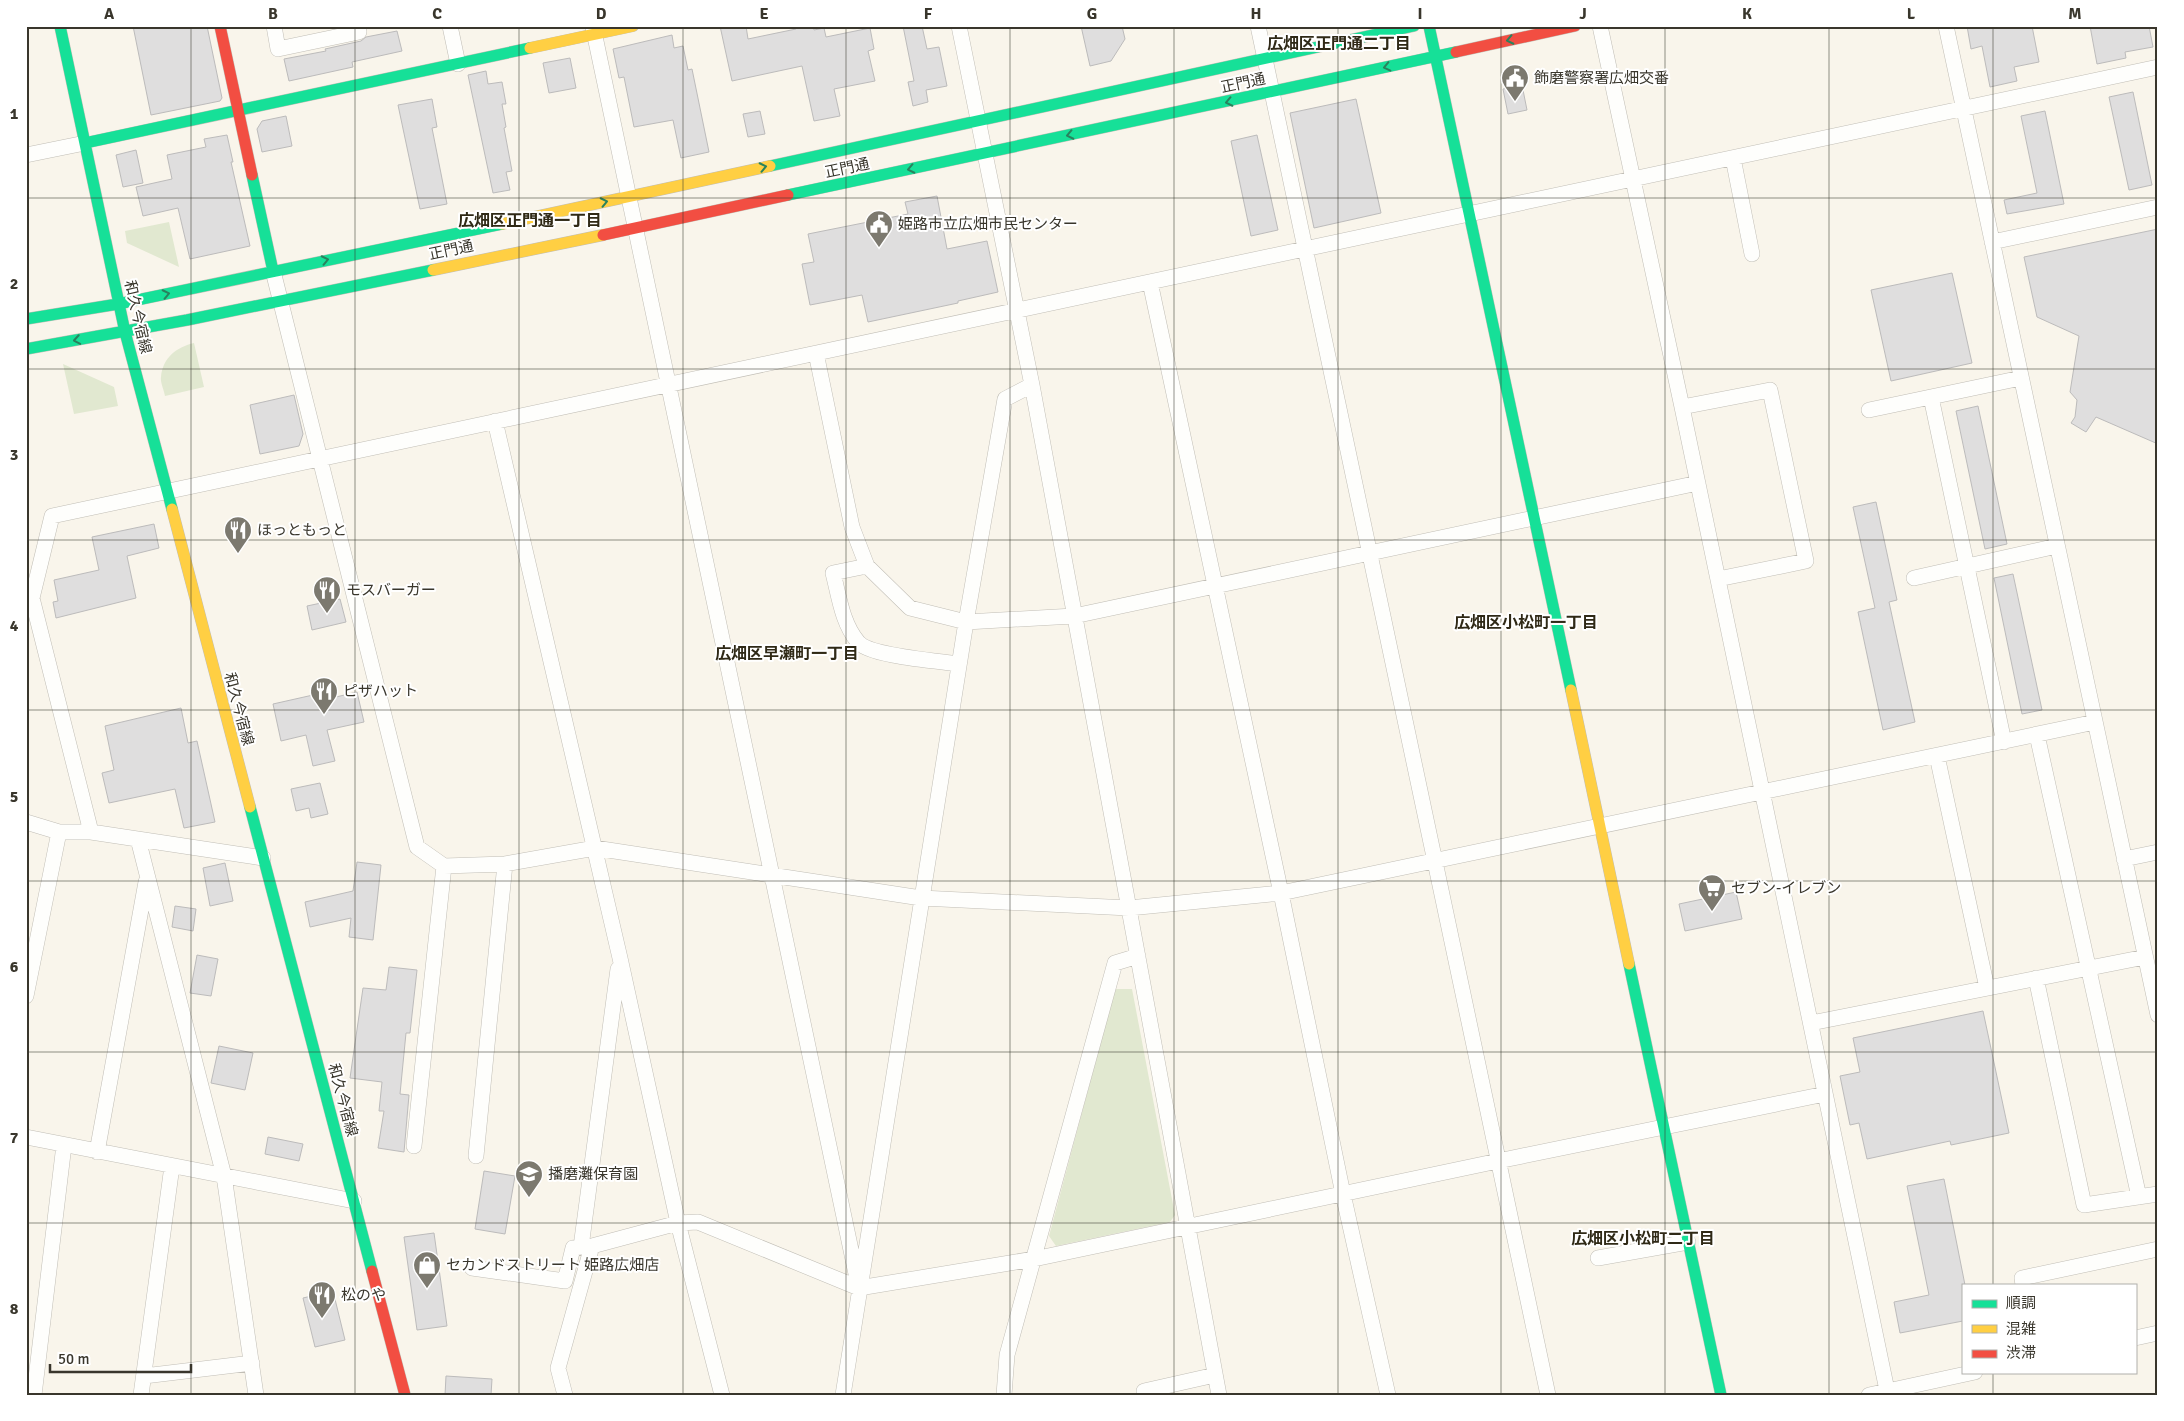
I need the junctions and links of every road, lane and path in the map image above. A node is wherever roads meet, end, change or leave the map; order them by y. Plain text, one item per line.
1 (60, 26) edge
2 (220, 26) edge
3 (274, 26) edge
4 (358, 26) edge
5 (450, 26) edge
6 (633, 26) edge
7 (959, 26) edge
8 (1258, 26) edge
9 (1414, 26) edge
10 (1429, 26) edge
11 (1575, 26) edge
12 (1600, 26) edge
13 (1946, 26) edge
14 (594, 30) edge
15 (1435, 56) junction
16 (1266, 58) junction
17 (458, 64) junction
18 (2158, 67) edge
19 (1274, 92) junction
20 (238, 110) junction
21 (1964, 110) junction
22 (978, 120) junction
23 (85, 142) junction
24 (985, 153) junction
25 (26, 155) edge
26 (1733, 158) junction
27 (1632, 180) junction
28 (629, 197) junction
29 (2158, 207) edge
30 (1469, 214) junction
31 (635, 228) junction
32 (1992, 242) junction
33 (1306, 249) junction
34 (1752, 254) dead end
35 (272, 271) junction
36 (1150, 282) junction
37 (280, 300) junction
38 (118, 304) junction
39 (1015, 310) junction
40 (26, 319) edge
41 (125, 332) junction
42 (26, 349) edge
43 (816, 353) junction
44 (2021, 378) junction
45 (668, 384) junction
46 (1032, 386) junction
47 (1931, 397) junction
48 (1682, 407) junction
49 (1869, 410) dead end
50 (495, 421) junction
51 (320, 458) junction
52 (1698, 483) junction
53 (166, 490) junction
54 (1533, 517) junction
55 (2057, 546) junction
56 (1370, 552) junction
57 (867, 566) junction
58 (1967, 566) junction
59 (1914, 578) dead end
60 (1718, 579) junction
61 (1215, 586) junction
62 (1074, 616) junction
63 (966, 622) junction
64 (959, 664) junction
65 (2095, 722) junction
66 (2037, 735) junction
67 (2004, 742) junction
68 (1937, 756) junction
69 (1763, 793) junction
70 (26, 822) edge
71 (1599, 828) junction
72 (59, 832) junction
73 (91, 832) junction
74 (138, 839) junction
75 (594, 848) junction
76 (2158, 852) edge
77 (263, 858) junction
78 (2124, 858) junction
79 (1436, 861) junction
80 (505, 864) junction
81 (444, 866) junction
82 (771, 874) junction
83 (147, 878) junction
84 (1282, 894) junction
85 (921, 898) junction
86 (1129, 908) junction
87 (1138, 956) junction
88 (2145, 957) junction
89 (620, 958) junction
90 (2088, 968) junction
91 (2036, 978) junction
92 (1987, 988) junction
93 (26, 996) edge
94 (2158, 1015) edge
95 (1811, 1023) junction
96 (1825, 1094) junction
97 (1663, 1126) junction
98 (26, 1138) edge
99 (64, 1145) junction
100 (414, 1146) dead end
101 (97, 1152) junction
102 (476, 1156) dead end
103 (1498, 1161) junction
104 (172, 1166) junction
105 (224, 1176) junction
106 (1344, 1194) junction
107 (2158, 1194) edge
108 (2138, 1197) junction
109 (354, 1202) junction
110 (678, 1222) junction
111 (1188, 1227) junction
112 (1688, 1242) junction
113 (586, 1247) junction
114 (2158, 1249) edge
115 (1598, 1258) dead end
116 (1034, 1259) junction
117 (472, 1268) dead end
118 (2023, 1284) edge
119 (859, 1288) junction
120 (2158, 1333) edge
121 (2136, 1338) edge
122 (252, 1363) junction
123 (1967, 1374) edge
124 (144, 1376) junction
125 (1215, 1376) junction
126 (1144, 1391) dead end
127 (1888, 1393) edge
128 (34, 1395) edge
129 (141, 1395) edge
130 (256, 1395) edge
131 (404, 1395) edge
132 (566, 1395) edge
133 (722, 1395) edge
134 (842, 1395) edge
135 (1004, 1395) edge
136 (1219, 1395) edge
137 (1388, 1395) edge
138 (1548, 1395) edge
139 (1721, 1395) edge
140 (1869, 1395) edge

1 - 23 street, 和久今宿線
2 - 20 street
3 - 4 street
5 - 17 street
6 - 14 street
7 - 22 street
8 - 16 street
9 - 16 street, 正門通
10 - 15 street
11 -> 15 street, 正門通
12 - 27 street
13 - 21 street
14 - 17 street
14 - 28 street
15 -> 19 street, 正門通
15 - 30 street
16 - 19 street
16 - 22 street, 正門通
17 - 20 street
18 - 21 street
19 -> 24 street, 正門通
19 - 33 street
20 - 23 street
20 - 35 street
21 - 26 street
21 - 32 street
22 - 24 street
28 -> 22 street, 正門通
23 - 25 street
23 - 38 street, 和久今宿線
24 -> 31 street, 正門通
24 - 39 street
26 - 27 street
26 - 34 street
27 - 30 street
27 - 48 street
28 - 31 street
35 -> 28 street, 正門通
29 - 32 street
30 - 33 street
30 - 54 street
31 - 37 street, 正門通
31 - 45 street
32 - 44 street
33 - 36 street
33 - 56 street
35 - 37 street
38 -> 35 street, 正門通
36 - 39 street
36 - 61 street
37 - 41 street, 正門通
37 - 51 street
38 - 40 street, 正門通
38 - 41 street, 和久今宿線
39 - 43 street
39 - 46 street
41 -> 42 street, 正門通
41 - 53 street, 和久今宿線
43 - 45 street
43 - 57 street
44 - 47 street
44 - 55 street
45 - 50 street
45 - 82 street
46 - 62 street
46 - 63 street
47 - 49 street
47 - 58 street
48 - 52 street
48 - 60 street
50 - 51 street
50 - 75 street
51 - 53 street
51 - 81 street
52 - 54 street
52 - 60 street
53 - 73 street
53 - 77 street, 和久今宿線
54 - 56 street
54 - 71 street
55 - 58 street
55 - 65 street
56 - 61 street
56 - 79 street
57 - 63 street
57 - 64 street
58 - 59 street
58 - 67 street
60 - 69 street
61 - 62 street
61 - 84 street
62 - 63 street
62 - 86 street
63 - 64 street
64 - 85 street
65 - 66 street
65 - 78 street
66 - 67 street
66 - 90 street
67 - 68 street
68 - 69 street
68 - 92 street
69 - 71 street
69 - 95 street
70 - 72 street
71 - 79 street
71 - 97 street
72 - 73 street
72 - 93 street
73 - 74 street
74 - 77 street
74 - 83 street
75 - 80 street
75 - 82 street
75 - 89 street
76 - 78 street
77 - 109 street, 和久今宿線
78 - 88 street
79 - 84 street
79 - 103 street
80 - 81 street
80 - 102 street
81 - 100 street
82 - 85 street
82 - 119 street
83 - 101 street
83 - 105 street
84 - 86 street
84 - 106 street
85 - 86 street
85 - 119 street
86 - 87 street
87 - 111 street
87 - 116 street
88 - 90 street
88 - 94 street
89 - 110 street
89 - 113 street
90 - 91 street
90 - 108 street
91 - 92 street
91 - 108 street
92 - 95 street
95 - 96 street
96 - 97 street
96 - 127 street
97 - 103 street
97 - 112 street
98 - 99 street
99 - 101 street
99 - 128 street
101 - 104 street
103 - 106 street
103 - 138 street
104 - 105 street
104 - 124 street
105 - 109 street
105 - 122 street
106 - 111 street
106 - 137 street
107 - 108 street
109 - 131 street, 和久今宿線
110 - 113 street
110 - 119 street
110 - 133 street
111 - 116 street
111 - 125 street
112 - 115 street
112 - 139 street
113 - 117 street
113 - 132 street
114 - 118 street
116 - 119 street
116 - 135 street
119 - 134 street
120 - 121 street
122 - 124 street
122 - 130 street
123 - 127 street
124 - 129 street
125 - 126 street
125 - 136 street
127 - 140 street

